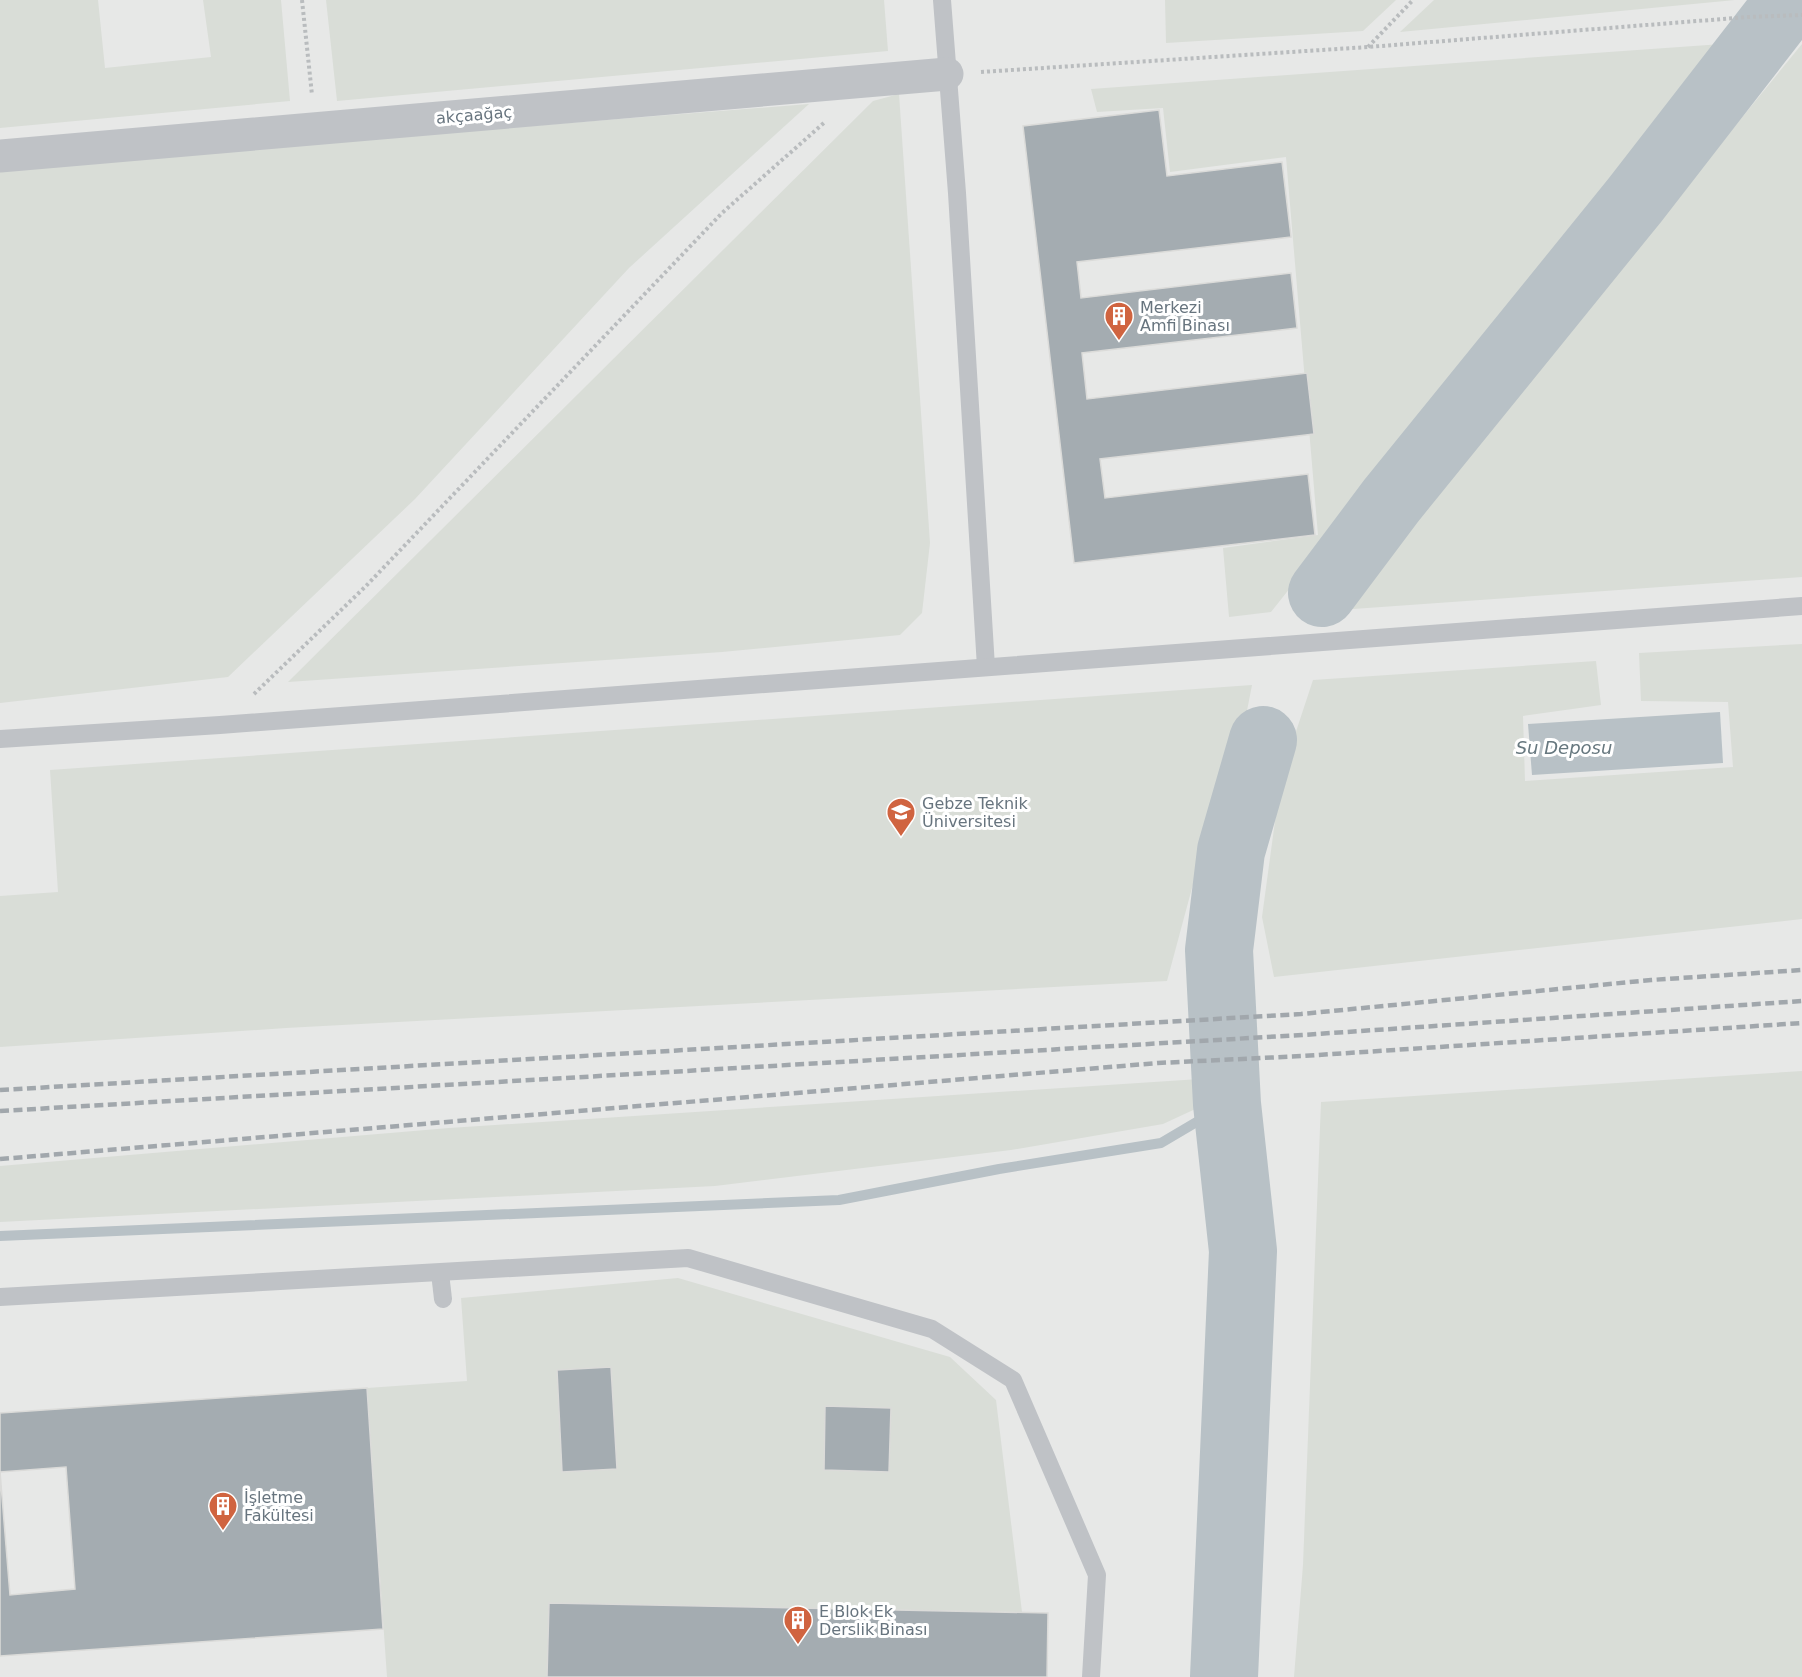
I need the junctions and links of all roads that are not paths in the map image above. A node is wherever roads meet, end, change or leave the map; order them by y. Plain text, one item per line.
1 (942, 0) edge
2 (947, 74) junction
3 (0, 156) edge
4 (1802, 606) edge
5 (986, 667) junction
6 (0, 739) edge
7 (440, 1273) junction
8 (0, 1297) edge
9 (443, 1299) dead end
10 (1091, 1677) edge

1 - 2 lane
2 - 3 street, akçaağaç
2 - 5 lane
4 - 5 lane
5 - 6 lane
7 - 8 lane
7 - 9 lane
7 - 10 lane

